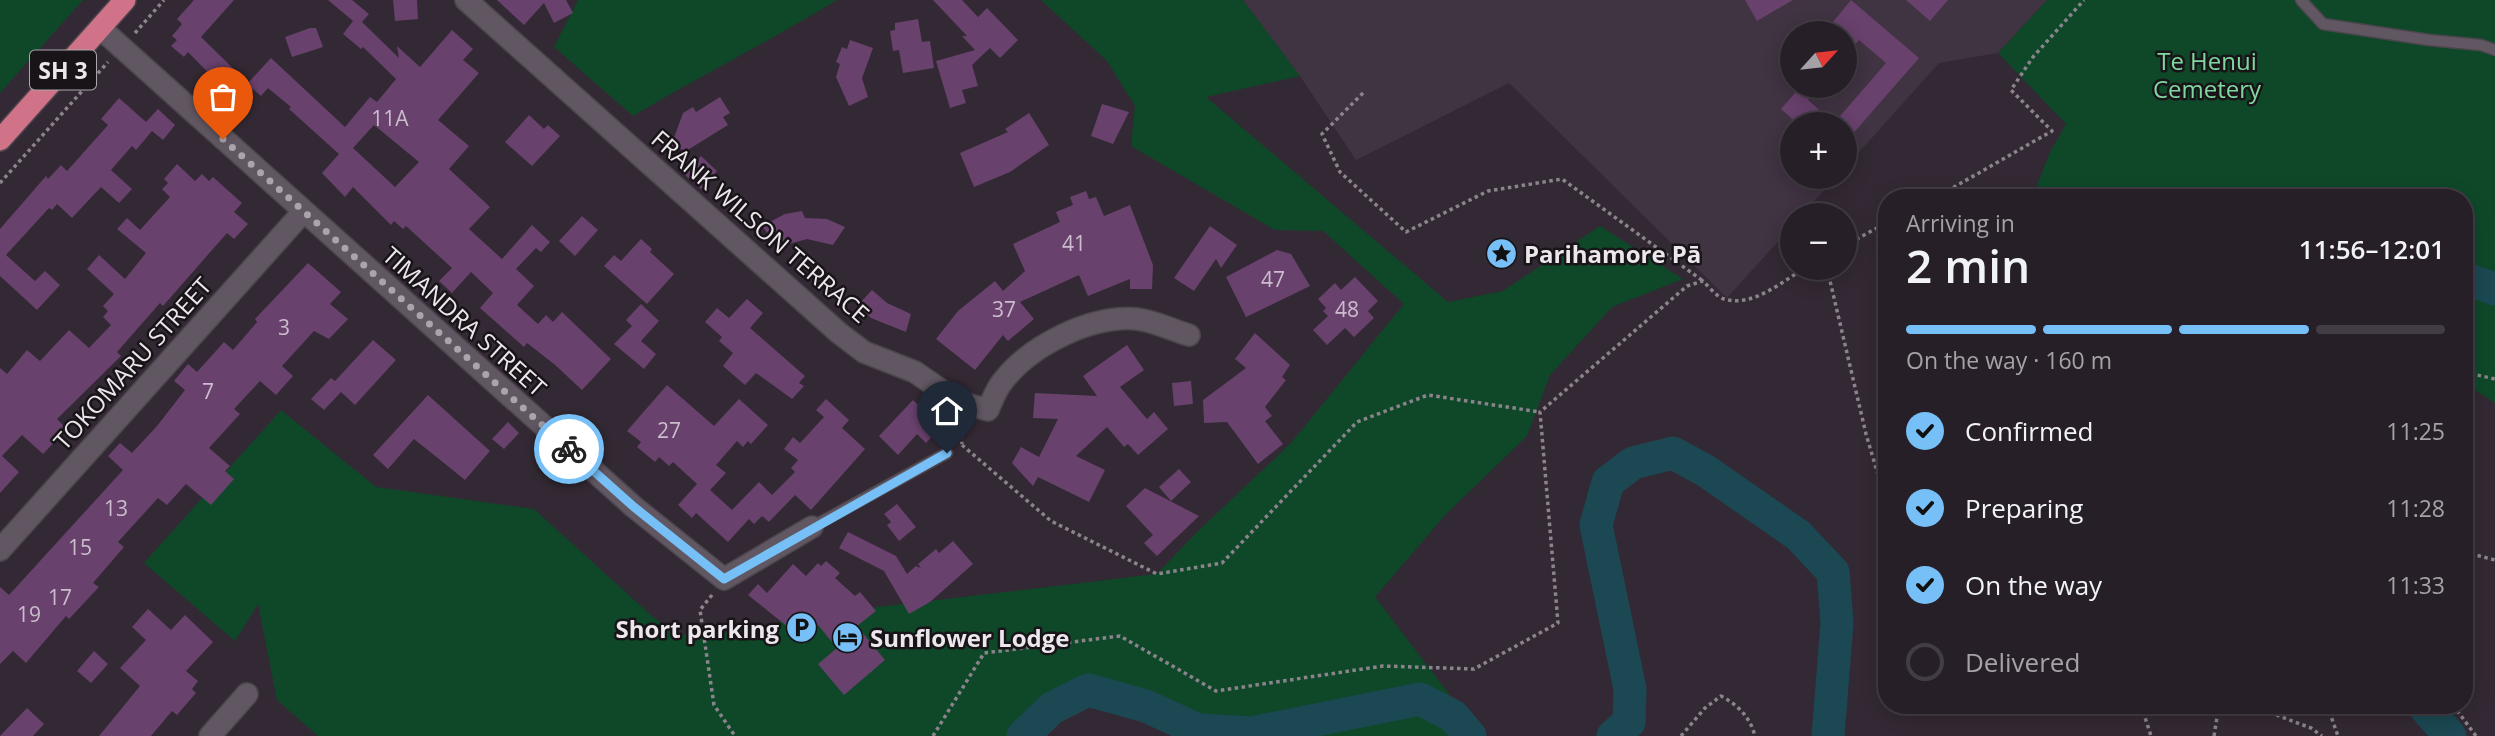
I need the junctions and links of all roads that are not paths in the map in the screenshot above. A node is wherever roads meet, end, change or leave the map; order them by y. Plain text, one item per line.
1 (125, 0) edge
2 (467, 0) edge
3 (2301, 0) edge
4 (100, 28) junction
5 (2495, 39) edge
6 (2481, 44) junction
7 (2495, 50) edge
8 (0, 140) edge
9 (303, 212) junction
10 (1189, 335) dead end
11 (947, 453) road end
12 (812, 527) joint
13 (0, 550) edge
14 (247, 694) dead end
15 (210, 736) edge

1 - 4 highway, SH 3
2 - 10 street, FRANK WILSON TERRACE
3 - 6 lane
4 - 8 highway, SH 3
4 - 9 street, TIMANDRA STREET
5 - 6 lane
6 - 7 lane
9 - 12 street, TIMANDRA STREET
9 - 13 street, TOKOMARU STREET
11 - 12 lane
14 - 15 street

